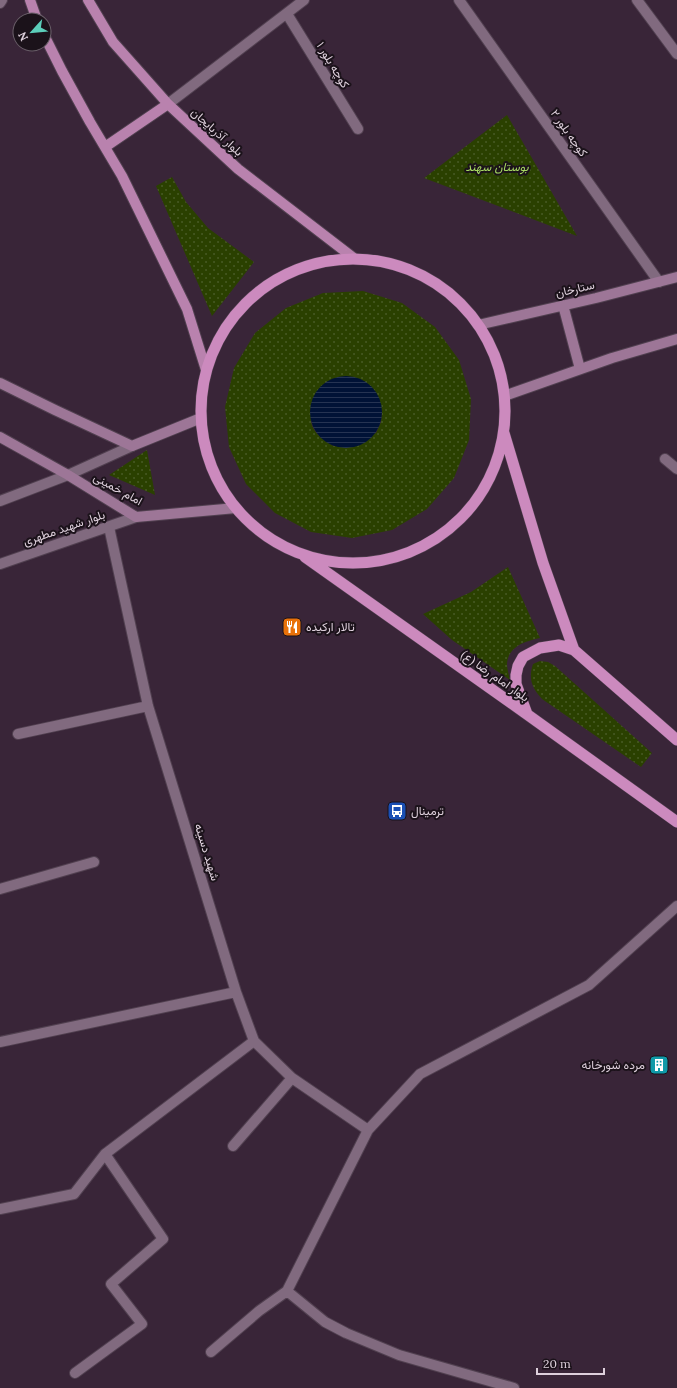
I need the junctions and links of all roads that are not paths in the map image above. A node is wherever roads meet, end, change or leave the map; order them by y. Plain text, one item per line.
1 (2, 0) edge
2 (30, 0) edge
3 (88, 0) edge
4 (304, 0) edge
5 (458, 0) edge
6 (637, 0) edge
7 (0, 4) edge
8 (34, 12) edge
9 (287, 14) junction
10 (52, 51) edge
11 (677, 54) edge
12 (168, 104) junction
13 (358, 129) dead end
14 (105, 147) junction
15 (355, 258) junction
16 (677, 277) edge
17 (659, 282) junction
18 (563, 306) junction
19 (478, 324) junction
20 (677, 339) edge
21 (580, 369) junction
22 (206, 370) junction
23 (0, 383) edge
24 (504, 396) junction
25 (201, 418) junction
26 (503, 431) junction
27 (0, 437) edge
28 (132, 446) junction
29 (665, 459) dead end
30 (677, 469) edge
31 (68, 475) junction
32 (0, 501) edge
33 (236, 508) junction
34 (136, 516) junction
35 (109, 527) junction
36 (298, 552) junction
37 (0, 564) edge
38 (574, 650) junction
39 (148, 706) junction
40 (528, 715) junction
41 (18, 734) dead end
42 (677, 740) edge
43 (677, 822) edge
44 (94, 862) dead end
45 (0, 889) edge
46 (677, 906) edge
47 (236, 992) junction
48 (254, 1041) junction
49 (0, 1042) edge
50 (292, 1078) junction
51 (368, 1130) junction
52 (233, 1146) dead end
53 (104, 1154) junction
54 (0, 1209) edge
55 (287, 1291) junction
56 (210, 1352) dead end
57 (75, 1373) dead end
58 (514, 1388) edge

1 - 7 street
2 - 8 main road
3 - 12 main road, بلوار آذربایجان
4 - 9 street
5 - 17 street, کوچه بلور ۲
6 - 11 street
9 - 12 street
9 - 13 street, کوچه بلور ۱
10 - 14 main road
12 - 14 main road
12 - 15 main road, بلوار آذربایجان
14 - 22 main road
15 - 19 highway
15 - 22 highway
16 - 17 main road, ستارخان
17 - 18 main road, ستارخان
18 - 19 main road, ستارخان
18 - 21 main road
19 - 24 highway
20 - 21 main road
21 - 24 main road
22 - 25 highway
23 - 28 main road
24 - 26 highway
25 - 28 main road
25 - 33 highway
26 - 36 highway
26 - 38 highway
27 - 31 main road, امام خمینی
28 - 31 street
29 - 30 street
31 - 32 street
31 - 34 main road, امام خمینی
33 - 34 main road, امام خمینی
33 - 36 highway
34 - 35 street, بلوار شهید مطهری
35 - 37 street, بلوار شهید مطهری
35 - 39 street, شهید دسینه
36 - 40 highway, بلوار امام رضا (ع)
38 - 40 highway
38 - 42 highway
39 - 41 street
39 - 47 street, شهید دسینه
40 - 43 highway, بلوار امام رضا (ع)
44 - 45 street
46 - 51 street
47 - 48 street, شهید دسینه
47 - 49 street
48 - 50 street, شهید دسینه
48 - 53 street
50 - 51 street, شهید دسینه
50 - 52 street
51 - 55 street
53 - 54 street
53 - 57 street
55 - 56 street
55 - 58 street

